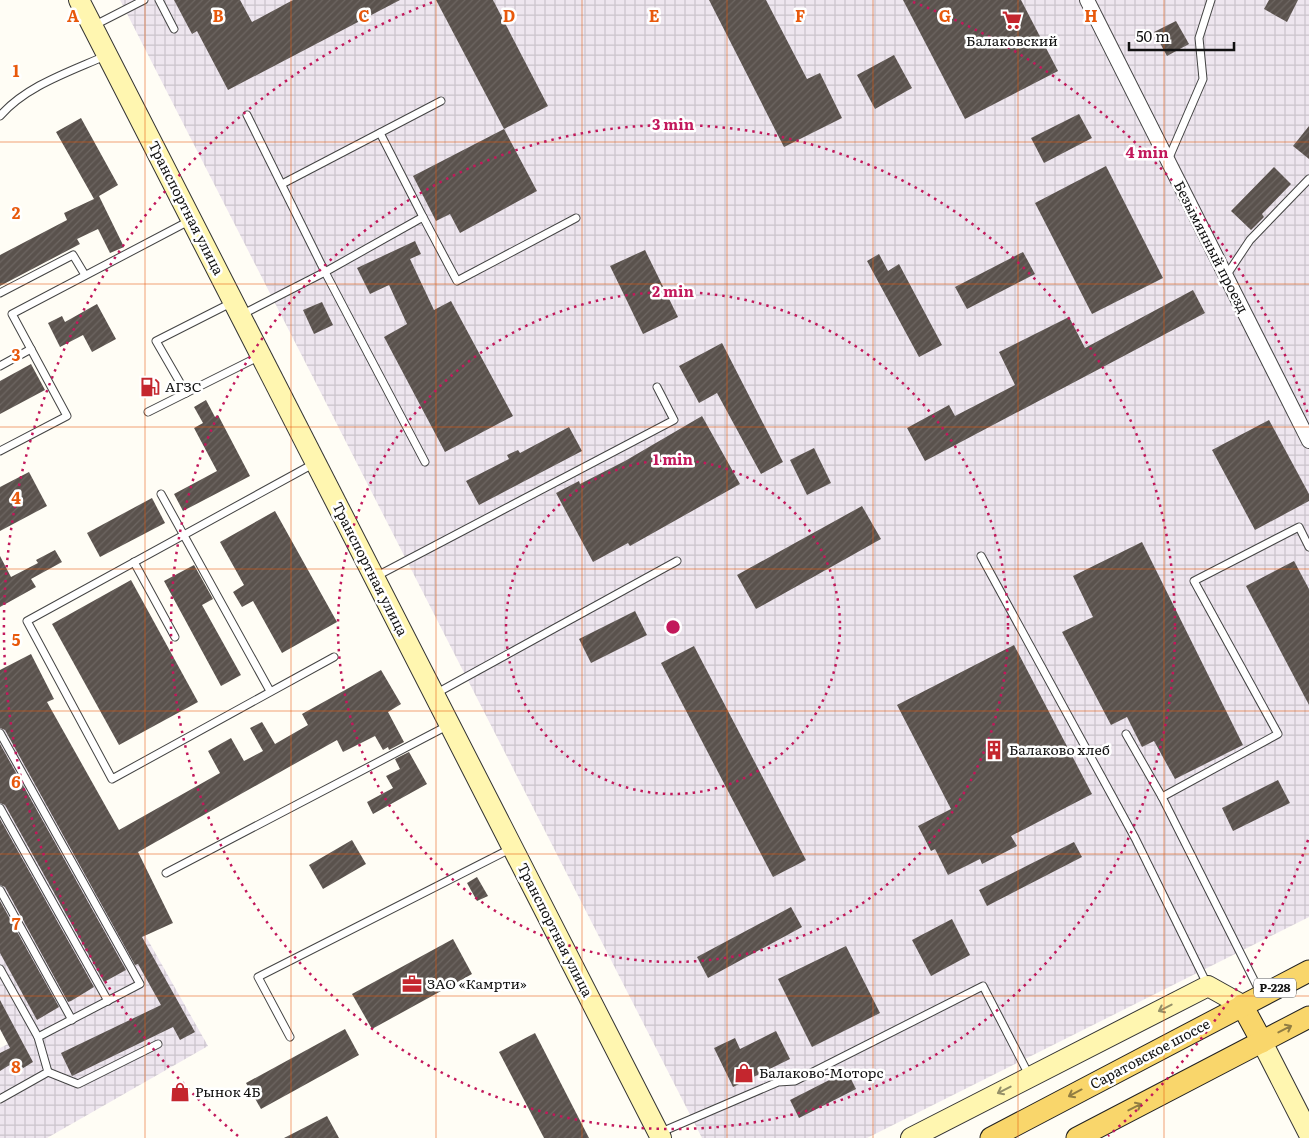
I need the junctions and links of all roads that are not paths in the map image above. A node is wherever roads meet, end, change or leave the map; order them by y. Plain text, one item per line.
1 (79, 0) edge
2 (144, 0) edge
3 (159, 0) edge
4 (1087, 0) edge
5 (1211, 0) edge
6 (92, 26) junction
7 (174, 29) dead end
8 (107, 55) junction
9 (441, 101) dead end
10 (0, 116) edge
11 (247, 116) dead end
12 (380, 133) junction
13 (1168, 161) junction
14 (1309, 179) edge
15 (282, 184) junction
16 (423, 217) junction
17 (576, 218) dead end
18 (192, 220) junction
19 (325, 272) junction
20 (85, 275) junction
21 (1226, 276) junction
22 (0, 293) edge
23 (237, 308) junction
24 (31, 349) junction
25 (261, 356) junction
26 (0, 366) edge
27 (657, 387) dead end
28 (186, 393) junction
29 (148, 412) dead end
30 (1308, 437) edge
31 (0, 451) edge
32 (316, 462) junction
33 (425, 462) dead end
34 (161, 494) dead end
35 (184, 535) junction
36 (1309, 547) edge
37 (981, 556) dead end
38 (677, 561) dead end
39 (134, 562) junction
40 (374, 577) junction
41 (175, 636) dead end
42 (334, 657) dead end
43 (270, 691) junction
44 (434, 694) junction
45 (450, 724) junction
46 (0, 733) edge
47 (1126, 734) dead end
48 (1162, 798) junction
49 (0, 808) edge
50 (513, 848) junction
51 (166, 873) dead end
52 (0, 890) edge
53 (0, 969) edge
54 (1309, 971) edge
55 (1208, 986) junction
56 (1261, 995) junction
57 (108, 1002) junction
58 (1242, 1005) junction
59 (1309, 1017) edge
60 (72, 1020) junction
61 (290, 1037) dead end
62 (38, 1038) junction
63 (1262, 1042) junction
64 (158, 1044) dead end
65 (48, 1072) junction
66 (1030, 1077) junction
67 (0, 1099) edge
68 (1309, 1134) edge
69 (660, 1136) edge
70 (911, 1138) edge
71 (991, 1138) edge
72 (1077, 1138) edge

1 - 6 main road, Транспортная улица
2 - 6 lane
3 - 7 lane
4 - 13 street, Безымянный проезд
5 - 13 lane
6 - 8 main road, Транспортная улица
8 - 10 lane
8 - 18 main road, Транспортная улица
9 - 12 lane
11 - 15 lane
12 - 15 lane
12 - 16 lane
13 - 21 street, Безымянный проезд
14 - 21 lane
15 - 19 lane
16 - 17 lane
16 - 19 lane
18 - 20 lane
18 - 23 main road, Транспортная улица
19 - 23 lane
19 - 33 lane
20 - 22 lane
20 - 24 lane
21 - 30 street, Безымянный проезд
23 - 25 main road, Транспортная улица
23 - 28 lane
24 - 26 lane
24 - 31 lane
25 - 28 lane
25 - 32 main road, Транспортная улица
27 - 40 lane
28 - 29 lane
32 - 35 lane
32 - 40 main road, Транспортная улица
34 - 35 lane
35 - 39 lane
35 - 43 lane
36 - 48 lane
37 - 55 lane
38 - 44 lane
39 - 41 lane
39 - 43 lane
40 - 44 main road, Транспортная улица
42 - 43 lane
44 - 45 main road, Транспортная улица
45 - 50 main road, Транспортная улица
45 - 51 lane
46 - 57 lane
47 - 48 lane
48 - 56 lane
49 - 57 lane
50 - 61 lane
50 - 69 main road, Транспортная улица
52 - 60 lane
53 - 62 lane
54 - 56 main road, Саратовское шоссе / Р-228
55 - 58 main road
55 -> 66 main road
56 - 58 main road, Саратовское шоссе / Р-228
57 - 60 lane
58 - 63 main road
58 -> 71 main road, Саратовское шоссе
63 -> 59 main road
60 - 62 lane
62 - 65 lane
63 - 68 main road
72 -> 63 main road
64 - 65 lane
65 - 67 lane
66 - 69 lane
66 -> 70 main road

